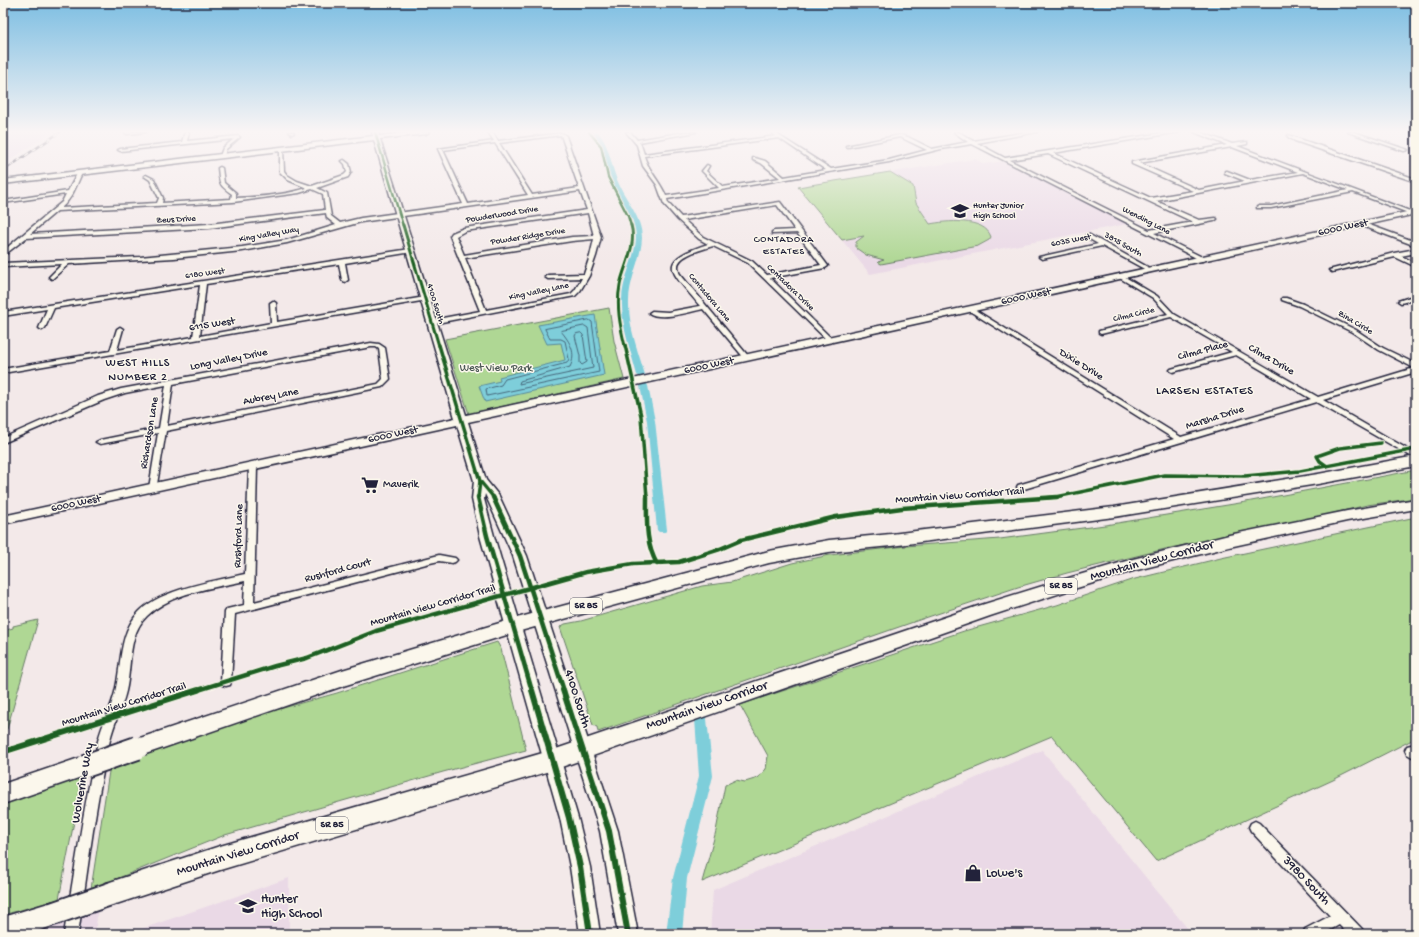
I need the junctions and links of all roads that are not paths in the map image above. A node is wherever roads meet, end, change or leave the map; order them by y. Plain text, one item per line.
1 (57, 176) edge
2 (79, 176) edge
3 (146, 176) dead end
4 (220, 176) edge
5 (285, 176) edge
6 (345, 176) edge
7 (388, 176) edge
8 (452, 176) edge
9 (517, 176) edge
10 (577, 176) edge
11 (652, 176) edge
12 (709, 176) edge
13 (781, 176) edge
14 (797, 176) edge
15 (1038, 176) edge
16 (1099, 176) edge
17 (1162, 176) edge
18 (1236, 176) edge
19 (1284, 176) edge
20 (1314, 176) edge
21 (1401, 176) edge
22 (784, 178) junction
23 (1416, 181) edge
24 (3, 182) edge
25 (1251, 182) junction
26 (313, 188) junction
27 (722, 188) junction
28 (582, 189) junction
29 (1354, 191) junction
30 (71, 192) junction
31 (1198, 192) junction
32 (530, 196) junction
33 (664, 198) junction
34 (1151, 200) junction
35 (233, 201) junction
36 (5, 202) edge
37 (158, 205) junction
38 (466, 205) junction
39 (1259, 207) dead end
40 (56, 210) junction
41 (328, 211) junction
42 (589, 211) junction
43 (1415, 212) edge
44 (400, 214) junction
45 (680, 219) junction
46 (1214, 219) dead end
47 (1198, 222) junction
48 (1362, 224) junction
49 (339, 225) junction
50 (799, 231) junction
51 (1149, 232) junction
52 (774, 233) dead end
53 (24, 236) junction
54 (1088, 236) dead end
55 (598, 237) junction
56 (713, 244) junction
57 (1103, 244) junction
58 (1416, 244) edge
59 (410, 251) junction
60 (1416, 251) edge
61 (3, 254) edge
62 (1394, 255) junction
63 (147, 256) junction
64 (1042, 256) dead end
65 (462, 257) junction
66 (1202, 259) junction
67 (68, 261) junction
68 (342, 262) junction
69 (140, 264) dead end
70 (3, 265) edge
71 (1416, 265) edge
72 (1150, 270) junction
73 (1332, 270) dead end
74 (585, 276) junction
75 (1120, 276) junction
76 (52, 277) dead end
77 (548, 277) dead end
78 (766, 277) junction
79 (345, 280) dead end
80 (203, 283) junction
81 (1416, 297) edge
82 (425, 299) junction
83 (1284, 299) dead end
84 (1401, 301) dead end
85 (273, 303) dead end
86 (51, 307) junction
87 (704, 307) junction
88 (970, 309) junction
89 (484, 312) junction
90 (652, 313) dead end
91 (3, 314) edge
92 (1172, 315) junction
93 (432, 322) junction
94 (274, 325) junction
95 (42, 328) dead end
96 (120, 329) dead end
97 (1101, 332) dead end
98 (196, 338) junction
99 (830, 340) junction
100 (113, 352) junction
101 (1238, 353) junction
102 (747, 358) junction
103 (1416, 368) edge
104 (1173, 370) dead end
105 (3, 371) edge
106 (170, 382) junction
107 (384, 384) joint
108 (1316, 399) junction
109 (78, 400) dead end
110 (86, 405) junction
111 (462, 421) junction
112 (162, 430) junction
113 (1180, 440) junction
114 (3, 441) edge
115 (100, 442) dead end
116 (1416, 457) edge
117 (1416, 461) edge
118 (253, 466) junction
119 (480, 481) junction
120 (1021, 487) dead end
121 (152, 488) junction
122 (1416, 504) edge
123 (3, 520) edge
124 (452, 560) dead end
125 (250, 576) junction
126 (249, 607) junction
127 (540, 619) junction
128 (513, 626) junction
129 (226, 682) dead end
130 (583, 750) junction
131 (553, 760) junction
132 (3, 794) edge
133 (1255, 827) dead end
134 (1341, 917) junction
135 (3, 930) edge
136 (71, 934) edge
137 (590, 934) edge
138 (628, 934) edge
139 (1310, 934) edge
140 (1357, 934) edge

1 - 24 street
2 - 30 street
3 - 37 street
4 - 35 street
5 - 26 street
6 - 26 street
7 - 44 street, 4100 South
8 - 38 street
9 - 32 street
10 - 28 street
11 - 33 street, Contadora Drive
12 - 27 street
13 - 22 street
14 - 22 street
15 - 51 street, Wending Lane
16 - 34 street
17 - 31 street
18 - 25 street
19 - 25 street
20 - 29 street
21 - 23 street
22 - 27 street
25 - 31 street
26 - 35 street
26 - 41 street
27 - 33 street
28 - 32 street, King Valley Way
28 - 42 street
29 - 39 street
29 - 43 street
30 - 36 street
30 - 40 street
31 - 34 street
32 - 38 street, King Valley Way
33 - 45 street, Contadora Drive
34 - 47 street
35 - 37 street
37 - 40 street
38 - 44 street, King Valley Way
40 - 53 street
41 - 49 street
41 - 53 street, Zeus Drive
42 - 55 street
42 - 65 street, Powderwood Drive
43 - 48 street, 6000 West
44 - 49 street, King Valley Way
44 - 59 street, 4100 South
45 - 50 street
45 - 56 street, Contadora Drive
46 - 47 street
47 - 51 street
48 - 58 street
48 - 66 street, 6000 West
49 - 63 street, King Valley Way
50 - 52 street
50 - 78 street
51 - 66 street, Wending Lane
53 - 61 street
54 - 57 street, 3815 South
55 - 65 street, Powder Ridge Drive
55 - 74 street, King Valley Lane
56 - 78 street, Contadora Drive
56 - 87 street, Contadora Lane
57 - 64 street, 6035 West
57 - 72 street, 3815 South
59 - 68 street, 6180 West
59 - 82 street, 4100 South
60 - 62 street
62 - 71 street
62 - 73 street
63 - 67 street, King Valley Way
63 - 69 street
65 - 89 street, Powderwood Drive
66 - 72 street, 6000 West
67 - 70 street, King Valley Way
67 - 76 street
68 - 79 street
68 - 80 street, 6180 West
72 - 75 street, 6000 West
74 - 77 street
74 - 89 street, King Valley Lane
75 - 88 street, 6000 West
75 - 92 street, Cilma Drive
78 - 99 street, Contadora Drive
80 - 86 street, 6180 West
80 - 98 street
81 - 84 street
82 - 93 street, 4100 South
82 - 94 street, 6115 West
83 - 103 street, Zina Circle
85 - 94 street
86 - 91 street, 6180 West
86 - 95 street
87 - 90 street
87 - 102 street, Contadora Lane
88 - 99 street, 6000 West
88 - 113 street, Dixie Drive
89 - 93 street, King Valley Lane
92 - 97 street, Cilma Circle
92 - 101 street, Cilma Drive
93 - 111 street, 4100 South
94 - 98 street, 6115 West
96 - 100 street
98 - 100 street, 6115 West
99 - 102 street, 6000 West
100 - 105 street, 6115 West
101 - 104 street, Cilma Place
101 - 108 street, Cilma Drive
102 - 111 street, 6000 West
103 - 108 street, Marsha Drive
106 - 107 street, Long Valley Drive
106 - 110 street, Long Valley Drive
106 - 112 street, Richardson Lane
107 - 112 street, Aubrey Lane
108 - 113 street, Marsha Drive
108 - 116 street, Cilma Drive
109 - 110 street
110 - 114 street, Long Valley Drive
111 - 118 street, 6000 West
111 - 119 street, 4100 South
112 - 115 street, Aubrey Lane
112 - 121 street, Richardson Lane
113 - 120 street, Marsha Drive
117 - 127 highway, SR 85
118 - 121 street, 6000 West
118 - 125 street, Rushford Lane
119 - 127 street, 4100 South
119 - 128 street, 4100 South
121 - 123 street, 6000 West
122 - 130 highway, Mountain View Corridor / SR 85
124 - 126 street, Rushford Court
125 - 126 street, Rushford Lane
125 - 136 street, Wolverine Way
126 - 129 street, Rushford Court
127 - 128 highway, SR 85
127 - 130 street, 4100 South
128 - 131 street, 4100 South
128 - 132 highway, SR 85, bridge
130 - 131 highway, Mountain View Corridor / SR 85
130 - 138 street, 4100 South
131 - 135 highway, Mountain View Corridor / SR 85, bridge
131 - 137 street, 4100 South
133 - 134 street, 3980 South
134 - 139 street
134 - 140 street, 3980 South

